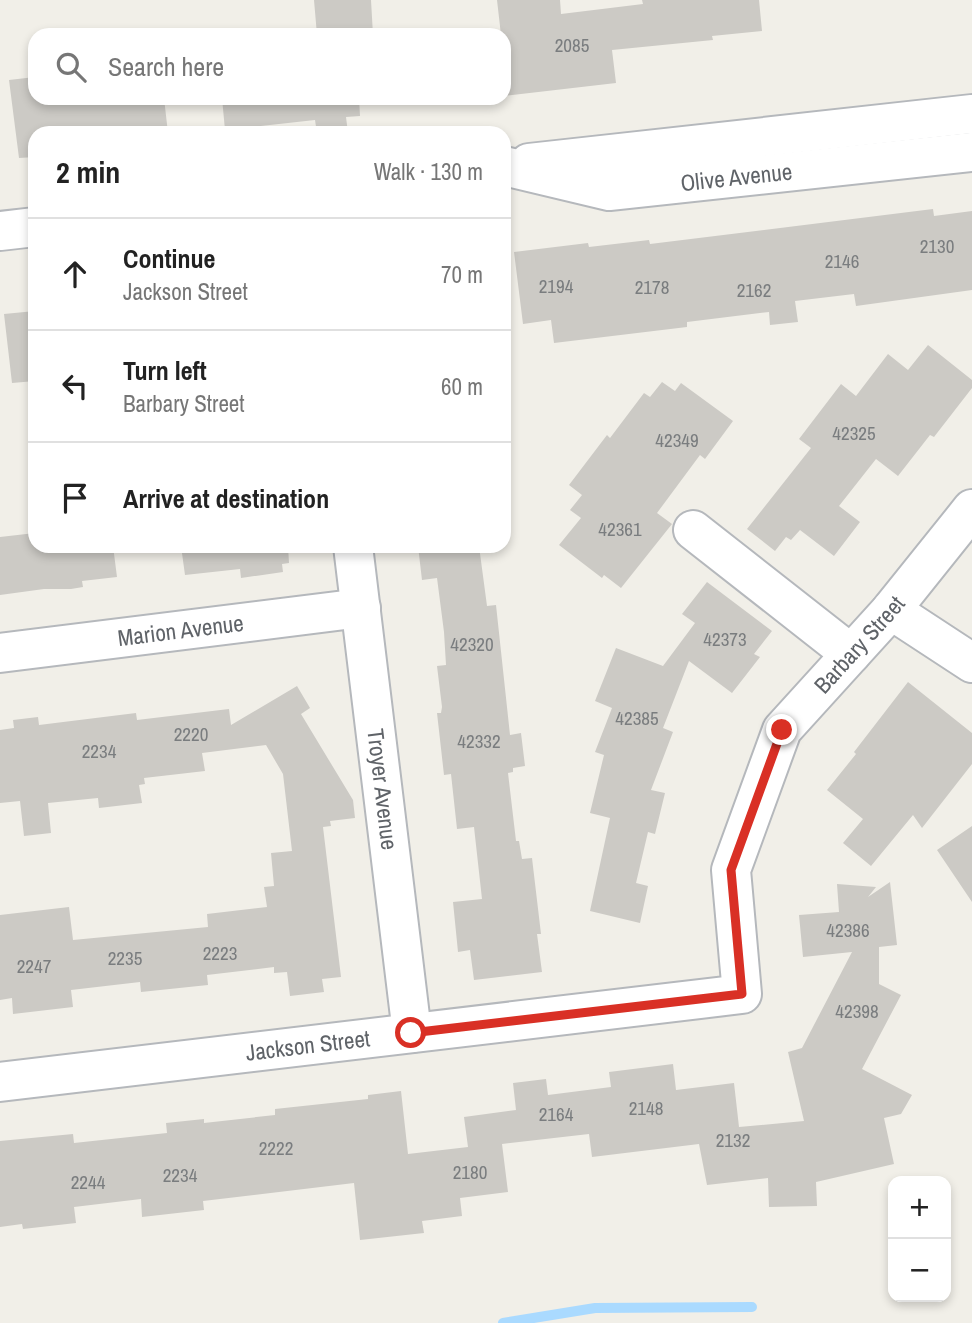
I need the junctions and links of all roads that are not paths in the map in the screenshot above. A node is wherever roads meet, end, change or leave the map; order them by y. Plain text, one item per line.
1 (972, 114) edge
2 (972, 152) edge
3 (511, 165) edge
4 (511, 168) edge
5 (28, 228) edge
6 (0, 231) edge
7 (972, 509) edge
8 (693, 530) dead end
9 (354, 553) edge
10 (361, 608) junction
11 (891, 610) junction
12 (0, 653) edge
13 (851, 654) junction
14 (972, 663) edge
15 (742, 994) joint
16 (411, 1033) junction
17 (0, 1082) edge

1 - 3 street, Olive Avenue
2 - 4 street, Olive Avenue
5 - 6 street
7 - 11 street, Barbary Street
8 - 13 street
9 - 10 street, Troyer Avenue
10 - 12 street, Marion Avenue
10 - 16 street, Troyer Avenue
11 - 13 street, Barbary Street
11 - 14 street
13 - 15 street, Barbary Street
15 - 16 street, Jackson Street
16 - 17 street, Jackson Street

